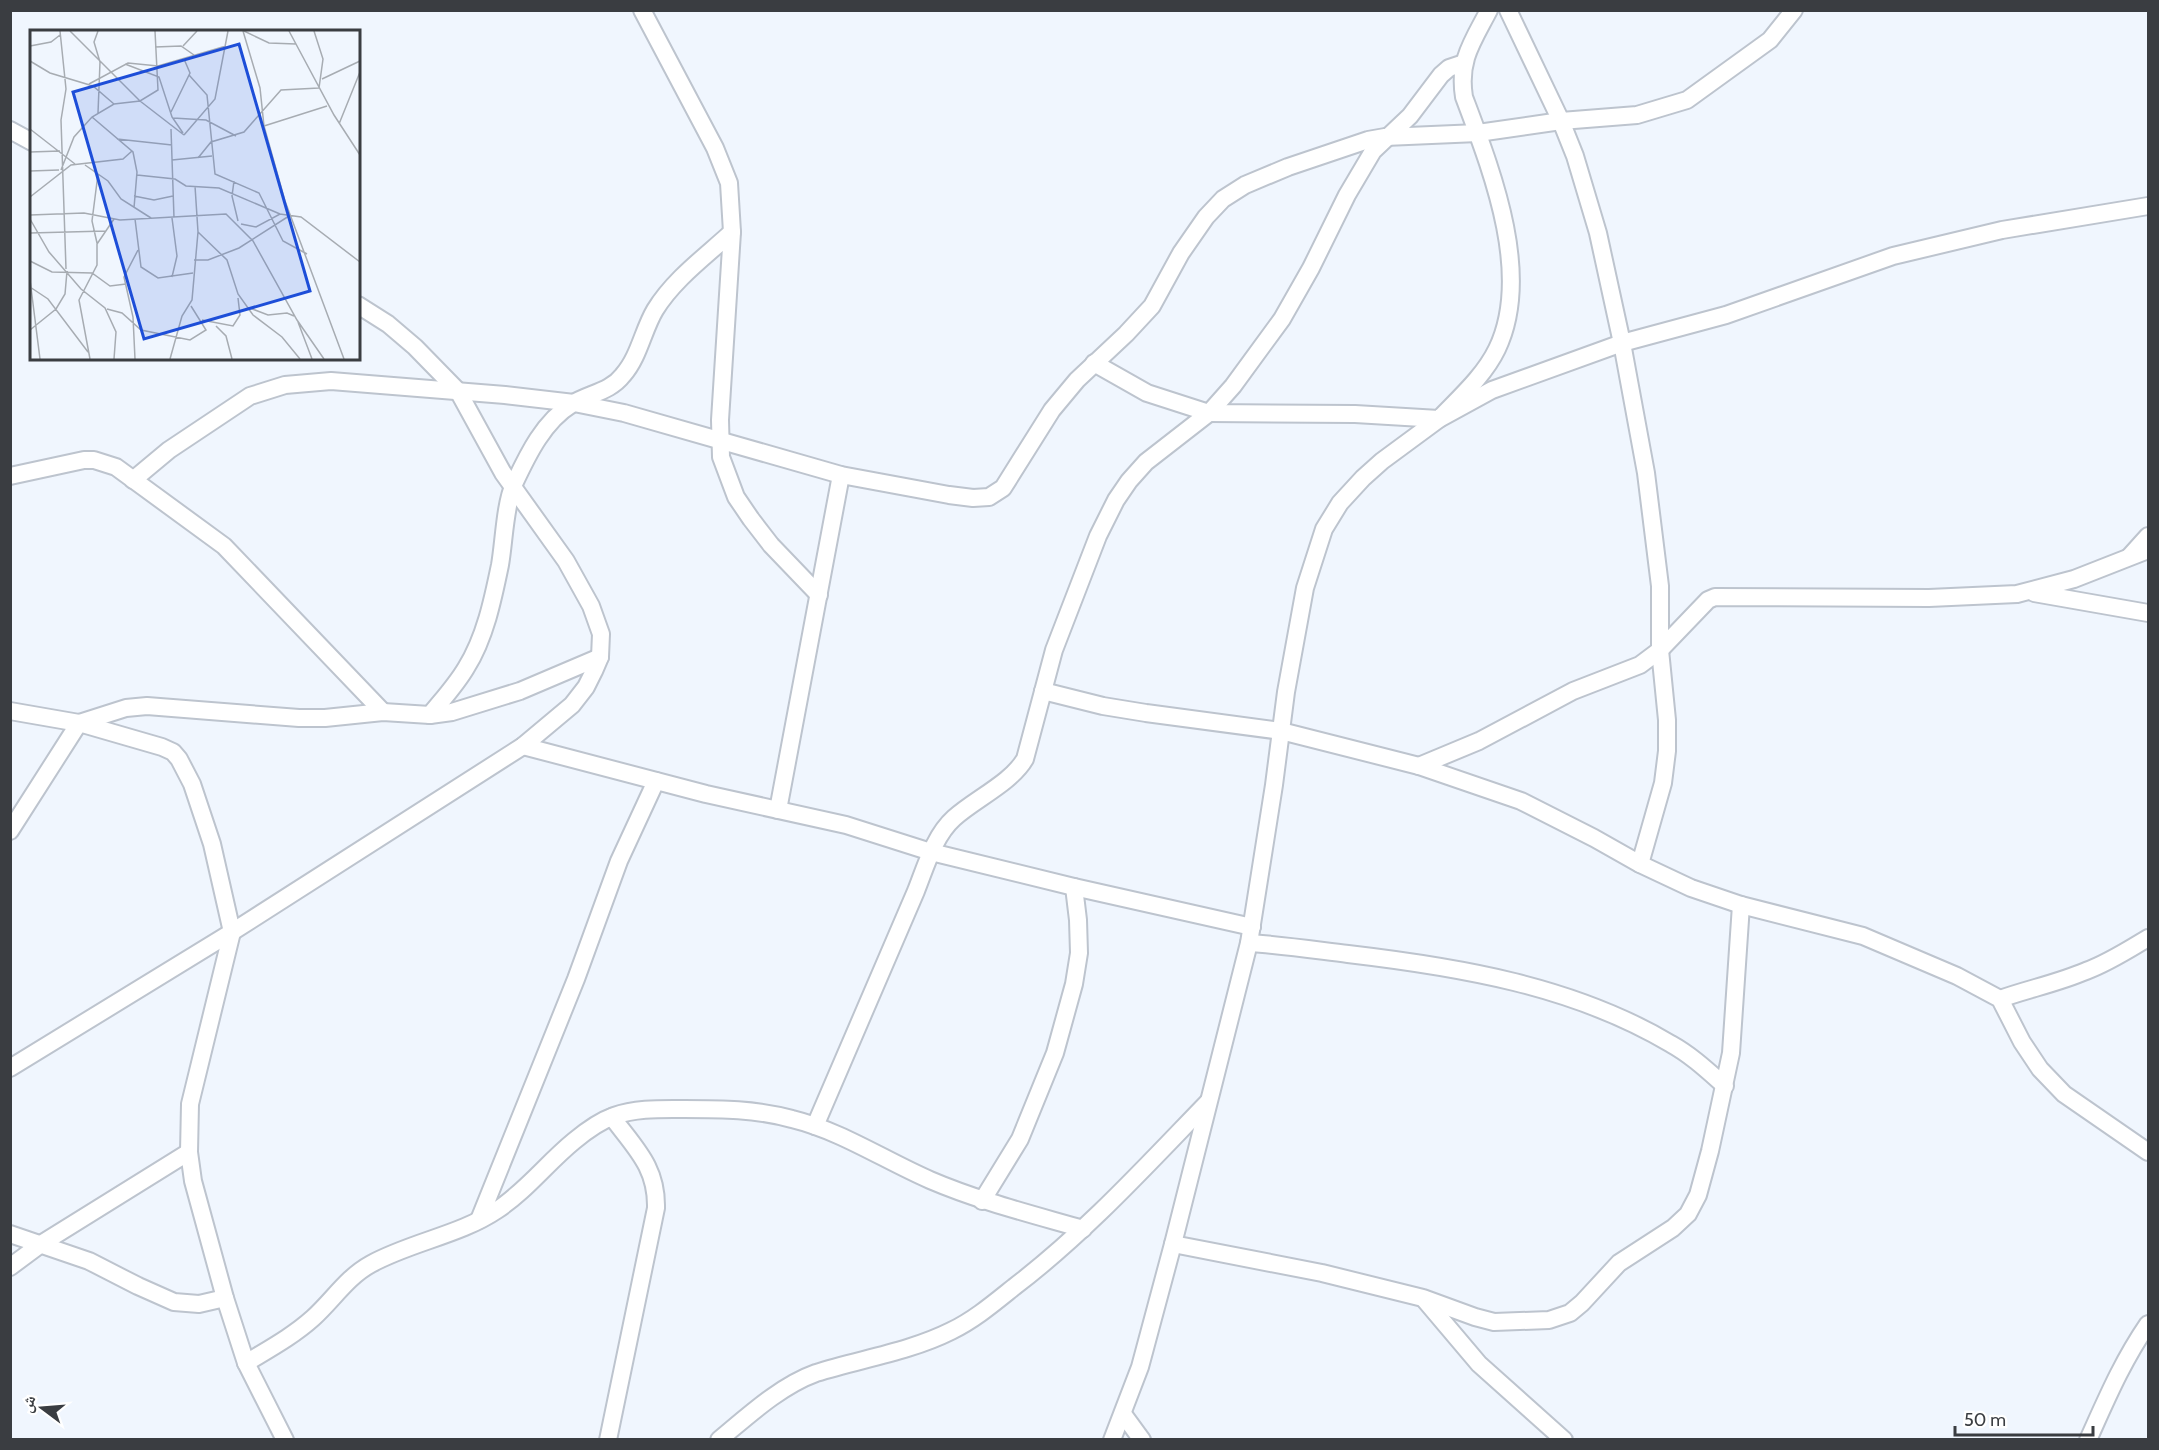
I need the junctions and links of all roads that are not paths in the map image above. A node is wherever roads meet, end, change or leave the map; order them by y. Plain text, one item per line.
1 (642, 10) edge
2 (1489, 10) edge
3 (1508, 10) edge
4 (1794, 10) edge
5 (1464, 63) junction
6 (1561, 121) junction
7 (10, 130) edge
8 (1478, 133) junction
9 (1385, 137) junction
10 (30, 141) edge
11 (2148, 206) edge
12 (732, 232) junction
13 (360, 306) edge
14 (1622, 343) junction
15 (1094, 363) junction
16 (458, 392) junction
17 (574, 403) junction
18 (1209, 413) junction
19 (1439, 419) junction
20 (719, 440) junction
21 (841, 475) junction
22 (10, 476) edge
23 (133, 480) junction
24 (513, 487) junction
25 (2148, 536) edge
26 (2148, 550) edge
27 (2127, 559) junction
28 (2026, 592) junction
29 (819, 595) junction
30 (2148, 613) edge
31 (1660, 650) junction
32 (600, 657) junction
33 (1042, 691) junction
34 (10, 711) edge
35 (383, 712) junction
36 (430, 715) junction
37 (78, 723) junction
38 (1281, 731) junction
39 (523, 746) junction
40 (1419, 766) junction
41 (656, 781) junction
42 (778, 810) junction
43 (10, 831) edge
44 (931, 852) junction
45 (1640, 864) junction
46 (1074, 887) junction
47 (1741, 905) junction
48 (232, 932) junction
49 (1250, 935) junction
50 (2148, 938) edge
51 (2148, 946) edge
52 (2127, 951) junction
53 (2000, 999) junction
54 (10, 1068) edge
55 (1725, 1086) junction
56 (1209, 1101) junction
57 (612, 1117) junction
58 (815, 1126) junction
59 (189, 1152) junction
60 (2148, 1152) edge
61 (982, 1201) junction
62 (480, 1220) junction
63 (1083, 1229) junction
64 (10, 1234) edge
65 (41, 1244) junction
66 (1173, 1244) junction
67 (10, 1267) edge
68 (225, 1298) junction
69 (1423, 1298) junction
70 (2148, 1324) edge
71 (246, 1363) junction
72 (1123, 1414) junction
73 (285, 1440) edge
74 (608, 1440) edge
75 (719, 1440) edge
76 (1112, 1440) edge
77 (1142, 1440) edge
78 (1564, 1440) edge
79 (2088, 1440) edge

1 - 12 street
2 - 5 street
3 - 6 street
4 - 6 street
5 - 8 street
5 - 9 street
6 - 8 street
6 - 14 street
7 - 10 street
8 - 9 street
8 - 19 street
9 - 15 street
9 - 18 street
11 - 14 street
12 - 17 street
12 - 20 street
13 - 16 street
14 - 19 street
14 - 31 street
15 - 18 street
15 - 21 street
16 - 17 street
16 - 23 street
16 - 24 street
17 - 20 street
17 - 24 street
18 - 19 street
18 - 33 street
19 - 38 street
20 - 21 street
20 - 29 street
21 - 29 street
22 - 23 street
23 - 35 street
24 - 32 street
24 - 36 street
25 - 27 street
26 - 27 street
27 - 28 street
28 - 30 street
28 - 31 street
29 - 42 street
31 - 40 street
31 - 45 street
32 - 36 street
32 - 39 street
33 - 38 street
33 - 44 street
34 - 37 street
35 - 36 street
35 - 37 street
37 - 43 street
37 - 48 street
38 - 40 street
38 - 49 street
39 - 41 street
39 - 48 street
40 - 45 street
41 - 42 street
41 - 62 street
42 - 44 street
44 - 46 street
44 - 58 street
45 - 47 street
46 - 49 street
46 - 61 street
47 - 53 street
47 - 55 street
48 - 54 street
48 - 59 street
49 - 55 street
49 - 56 street
50 - 52 street
51 - 52 street
52 - 53 street
53 - 60 street
55 - 69 street
56 - 63 street
56 - 66 street
57 - 58 street
57 - 62 street
57 - 74 street
58 - 61 street
59 - 65 street
59 - 68 street
61 - 63 street
62 - 71 street
63 - 75 street
64 - 65 street
65 - 67 street
65 - 68 street
66 - 69 street
66 - 72 street
68 - 71 street
69 - 78 street
70 - 79 street
71 - 73 street
72 - 76 street
72 - 77 street

